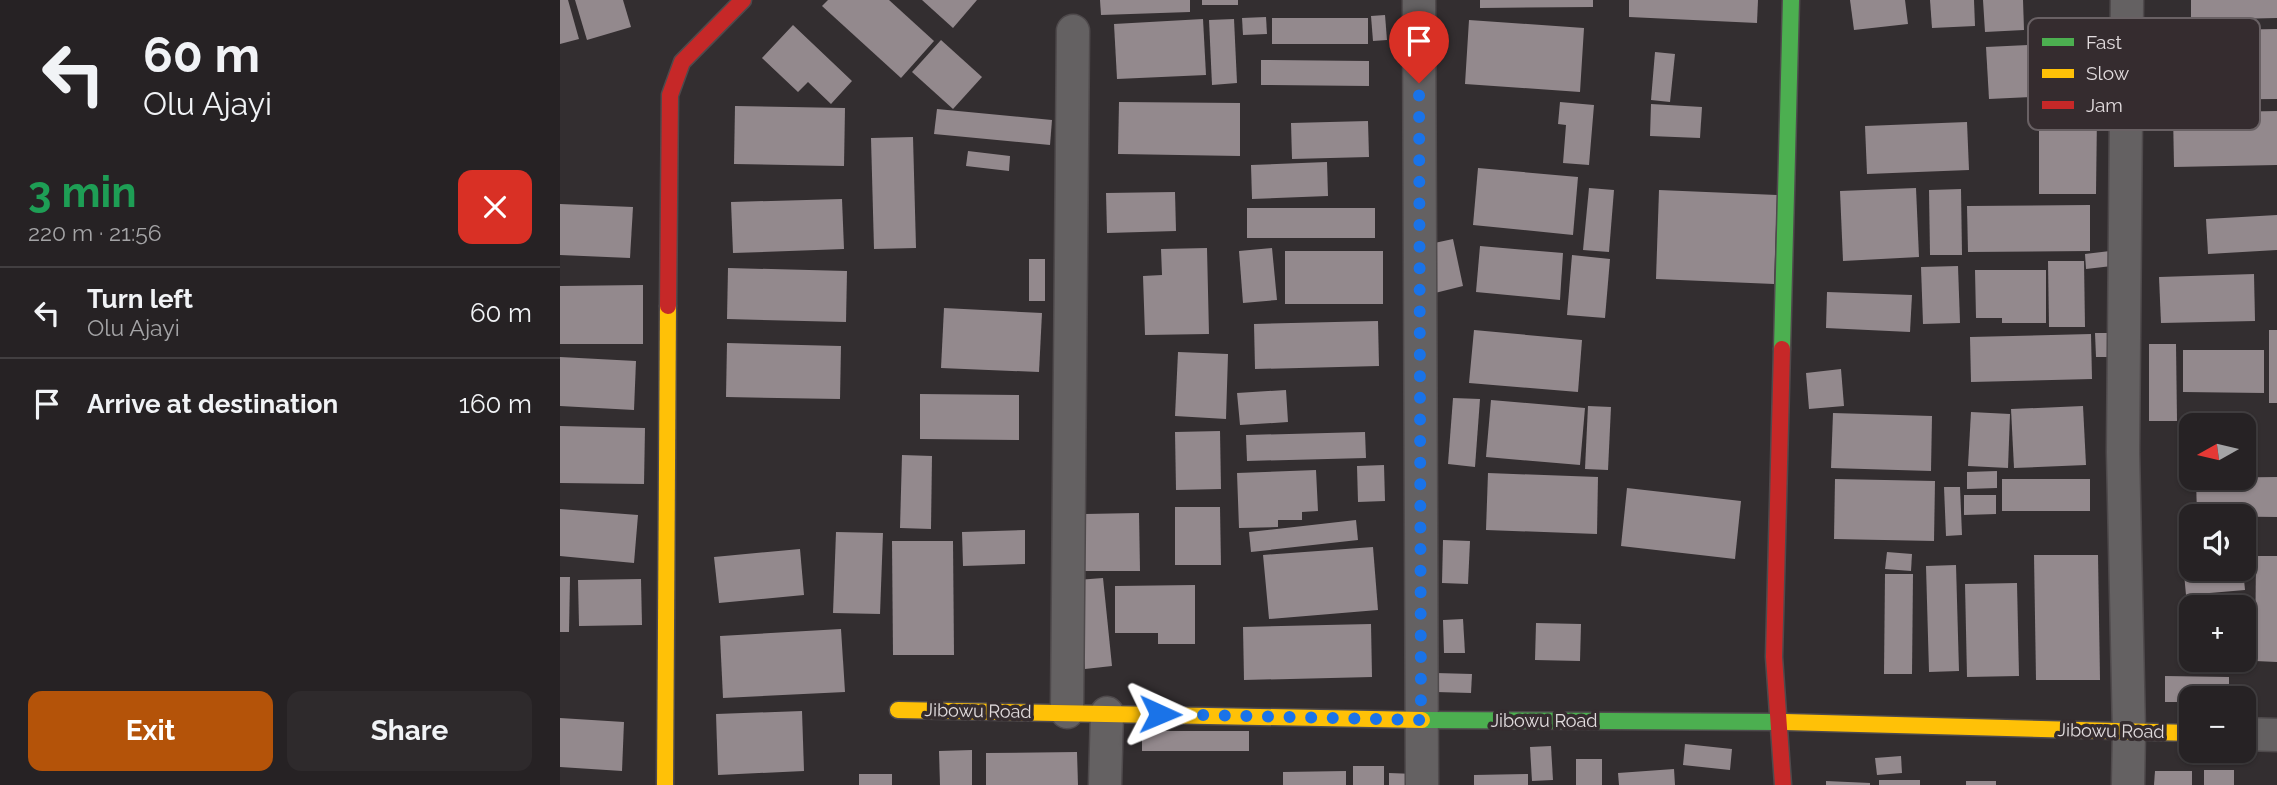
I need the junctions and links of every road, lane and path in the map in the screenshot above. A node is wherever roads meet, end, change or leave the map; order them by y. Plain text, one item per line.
1 (743, 0) edge
2 (1419, 0) edge
3 (1791, 0) edge
4 (2127, 0) edge
5 (2127, 18) edge
6 (1073, 31) dead end
7 (2126, 130) edge
8 (898, 710) dead end
9 (1067, 712) junction
10 (1107, 713) junction
11 (1421, 720) junction
12 (1778, 722) junction
13 (2129, 732) junction
14 (2179, 733) edge
15 (2256, 734) edge
16 (2277, 735) edge
17 (665, 785) edge
18 (1105, 785) edge
19 (1422, 785) edge
20 (1783, 785) edge
21 (2128, 785) edge

1 - 17 street
2 - 11 street
3 - 12 street
4 - 5 street
6 - 9 street
7 - 13 street
8 - 9 street, Jibowu Road
9 - 10 street, Jibowu Road
10 - 11 street, Jibowu Road
10 - 18 street
11 - 12 street, Jibowu Road
11 - 19 street
12 - 13 street, Jibowu Road
12 - 20 street
13 - 14 street, Jibowu Road
13 - 21 street
15 - 16 street

